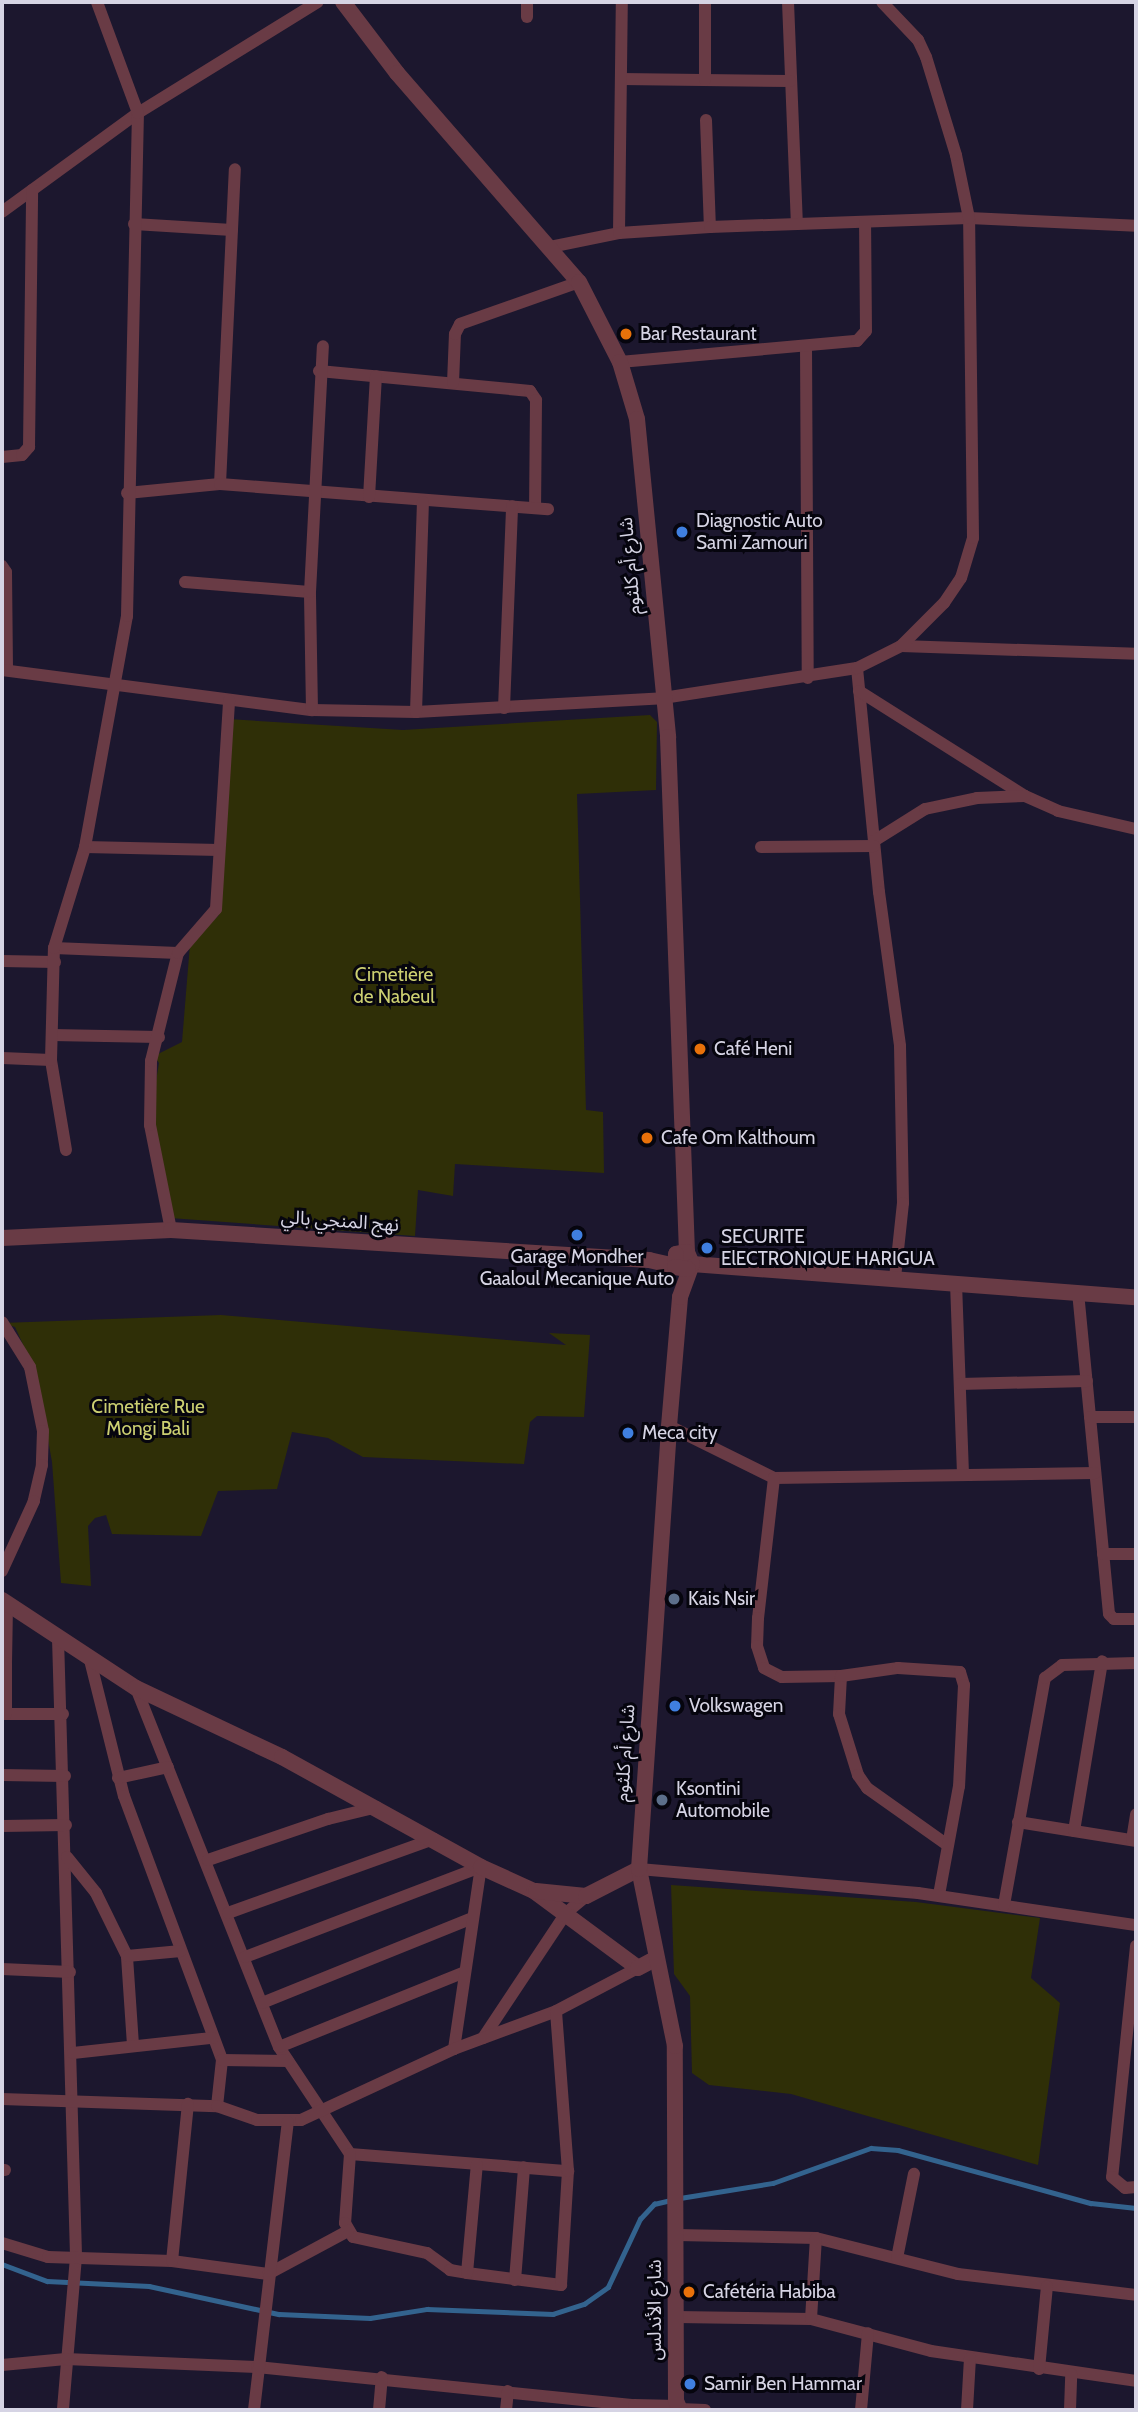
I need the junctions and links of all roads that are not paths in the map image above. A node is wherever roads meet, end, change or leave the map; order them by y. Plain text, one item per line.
1 (97, 2) edge
2 (318, 2) edge
3 (343, 2) edge
4 (527, 2) edge
5 (622, 2) edge
6 (705, 2) edge
7 (788, 2) edge
8 (882, 2) edge
9 (527, 17) dead end
10 (621, 79) junction
11 (705, 80) junction
12 (790, 81) junction
13 (138, 113) junction
14 (706, 120) dead end
15 (235, 169) dead end
16 (32, 190) junction
17 (2, 212) edge
18 (969, 218) junction
19 (864, 222) junction
20 (134, 224) junction
21 (797, 224) junction
22 (1136, 226) edge
23 (710, 227) junction
24 (232, 230) junction
25 (620, 233) junction
26 (550, 247) junction
27 (579, 282) junction
28 (323, 346) dead end
29 (806, 346) junction
30 (620, 362) junction
31 (319, 371) junction
32 (376, 376) junction
33 (453, 383) junction
34 (2, 457) edge
35 (220, 484) junction
36 (314, 490) junction
37 (127, 493) junction
38 (369, 496) junction
39 (423, 502) junction
40 (512, 506) junction
41 (2, 566) edge
42 (185, 582) dead end
43 (310, 592) junction
44 (901, 646) junction
45 (1136, 654) edge
46 (857, 668) junction
47 (4, 670) edge
48 (808, 678) junction
49 (116, 682) junction
50 (859, 691) junction
51 (663, 698) junction
52 (229, 700) junction
53 (504, 708) junction
54 (312, 710) junction
55 (416, 712) junction
56 (1026, 796) junction
57 (1136, 829) edge
58 (874, 844) junction
59 (85, 847) junction
60 (761, 847) dead end
61 (219, 850) junction
62 (54, 948) junction
63 (178, 953) junction
64 (2, 961) edge
65 (55, 961) junction
66 (52, 1035) junction
67 (159, 1037) junction
68 (2, 1058) edge
69 (51, 1060) junction
70 (66, 1150) dead end
71 (171, 1230) junction
72 (2, 1238) edge
73 (682, 1261) junction
74 (895, 1278) junction
75 (956, 1283) junction
76 (1078, 1292) junction
77 (1136, 1297) edge
78 (2, 1322) edge
79 (1087, 1381) junction
80 (960, 1384) junction
81 (1090, 1417) junction
82 (1136, 1417) edge
83 (668, 1426) junction
84 (1095, 1473) junction
85 (963, 1474) junction
86 (774, 1478) junction
87 (1103, 1554) junction
88 (1136, 1554) edge
89 (2, 1571) edge
90 (5, 1601) edge
91 (1136, 1619) edge
92 (58, 1638) junction
93 (90, 1660) junction
94 (1102, 1661) junction
95 (4, 1663) edge
96 (1136, 1663) edge
97 (841, 1676) junction
98 (136, 1688) junction
99 (63, 1713) junction
100 (4, 1714) edge
101 (168, 1767) junction
102 (2, 1775) edge
103 (65, 1776) junction
104 (118, 1778) junction
105 (377, 1807) junction
106 (1136, 1814) edge
107 (1018, 1822) junction
108 (66, 1825) junction
109 (2, 1826) edge
110 (1074, 1831) junction
111 (434, 1839) junction
112 (1134, 1841) edge
113 (946, 1844) junction
114 (67, 1857) junction
115 (208, 1860) junction
116 (481, 1867) junction
117 (639, 1869) junction
118 (534, 1891) junction
119 (939, 1895) junction
120 (586, 1896) junction
121 (1004, 1905) junction
122 (228, 1913) junction
123 (566, 1913) junction
124 (470, 1919) junction
125 (1136, 1925) edge
126 (1136, 1946) edge
127 (181, 1951) junction
128 (127, 1956) junction
129 (245, 1957) junction
130 (657, 1958) junction
131 (638, 1968) junction
132 (2, 1969) edge
133 (70, 1972) junction
134 (462, 1973) junction
135 (262, 2003) junction
136 (556, 2011) junction
137 (212, 2038) junction
138 (483, 2038) junction
139 (133, 2045) junction
140 (279, 2048) junction
141 (454, 2049) junction
142 (72, 2053) junction
143 (222, 2060) junction
144 (288, 2061) junction
145 (1123, 2075) junction
146 (1136, 2078) edge
147 (2, 2099) edge
148 (74, 2104) junction
149 (188, 2104) junction
150 (217, 2106) junction
151 (322, 2112) junction
152 (288, 2122) junction
153 (351, 2154) junction
154 (477, 2164) junction
155 (524, 2168) junction
156 (568, 2171) junction
157 (914, 2174) dead end
158 (1136, 2187) edge
159 (677, 2209) joint
160 (348, 2231) junction
161 (677, 2235) junction
162 (816, 2238) junction
163 (2, 2243) edge
164 (897, 2258) junction
165 (172, 2261) junction
166 (76, 2262) junction
167 (467, 2273) junction
168 (515, 2280) junction
169 (267, 2281) junction
170 (1047, 2286) junction
171 (1136, 2295) edge
172 (676, 2317) junction
173 (811, 2319) junction
174 (868, 2333) junction
175 (970, 2358) junction
176 (66, 2359) junction
177 (2, 2365) edge
178 (257, 2367) junction
179 (1039, 2370) junction
180 (1071, 2374) junction
181 (382, 2377) junction
182 (1136, 2381) edge
183 (508, 2390) junction
184 (634, 2408) edge
185 (679, 2408) edge
186 (63, 2410) edge
187 (254, 2410) edge
188 (379, 2410) edge
189 (506, 2410) edge
190 (705, 2410) edge
191 (861, 2410) edge
192 (967, 2410) edge
193 (1070, 2410) edge

1 - 13 street
2 - 13 street
3 - 26 street, شارع أم كلثوم
4 - 9 street
5 - 10 street
6 - 11 street
7 - 12 street
8 - 18 street
10 - 11 street
10 - 25 street
11 - 12 street
12 - 21 street
13 - 16 street
13 - 20 street
14 - 23 street
15 - 24 street
16 - 17 street
16 - 34 street
18 - 19 street
18 - 22 street
18 - 44 street
19 - 21 street
19 - 29 street
20 - 24 street
20 - 37 street
21 - 23 street
23 - 25 street
24 - 35 street
25 - 26 street
26 - 27 street, شارع أم كلثوم
27 - 30 street, شارع أم كلثوم
27 - 33 street
28 - 31 street
29 - 30 street
29 - 48 street
30 - 51 street, شارع أم كلثوم
31 - 32 street
31 - 36 street
32 - 33 street
32 - 38 street
33 - 40 street
35 - 36 street
35 - 37 street
36 - 38 street
36 - 43 street
37 - 49 street
38 - 39 street
39 - 40 street
39 - 55 street
40 - 53 street
41 - 47 street
42 - 43 street
43 - 54 street
44 - 45 street
44 - 46 street
46 - 48 street
46 - 50 street
47 - 49 street
48 - 51 street
49 - 52 street
49 - 59 street
50 - 56 street
50 - 58 street
51 - 53 street
51 - 73 street, شارع أم كلثوم
52 - 54 street
52 - 61 street
53 - 55 street
54 - 55 street
56 - 57 street
56 - 58 street
58 - 60 street
58 - 74 street
59 - 61 street
59 - 62 street
61 - 63 street
62 - 63 street
62 - 65 street
63 - 67 street
64 - 65 street
65 - 66 street
66 - 67 street
66 - 69 street
67 - 71 street
68 - 69 street
69 - 70 street
71 - 72 street, نهج المنجي بالي
71 - 73 street, نهج المنجي بالي
73 - 74 street, نهج المنجي بالي
73 - 83 street, شارع أم كلثوم
74 - 75 street, نهج المنجي بالي
75 - 76 street, نهج المنجي بالي
75 - 80 street
76 - 77 street, نهج المنجي بالي
76 - 79 street
78 - 89 street
79 - 80 street
79 - 81 street
80 - 85 street
81 - 82 street
81 - 84 street
83 - 86 street
83 - 117 street, شارع أم كلثوم
84 - 85 street
84 - 87 street
85 - 86 street
86 - 97 street
87 - 88 street
87 - 91 street
90 - 92 street
90 - 95 street
92 - 93 street
92 - 99 street
93 - 98 street
93 - 104 street
94 - 96 street
94 - 107 street
94 - 110 street
95 - 100 street
97 - 113 street
97 - 113 street
98 - 101 street
98 - 105 street
99 - 100 street
99 - 103 street
101 - 104 street
101 - 115 street
102 - 103 street
103 - 108 street
104 - 127 street
105 - 111 street
105 - 115 street
106 - 112 street
107 - 110 street
107 - 121 street
108 - 109 street
108 - 114 street
110 - 112 street
111 - 116 street
111 - 122 street
113 - 119 street
114 - 128 street
114 - 133 street
115 - 122 street
116 - 118 street
116 - 124 street
116 - 129 street
117 - 119 street
117 - 120 street
117 - 130 street, شارع أم كلثوم
118 - 120 street
118 - 123 street
119 - 121 street
120 - 123 street
121 - 125 street
122 - 129 street
123 - 131 street
123 - 138 street
124 - 134 street
124 - 135 street
126 - 145 street
127 - 128 street
127 - 137 street
128 - 139 street
129 - 135 street
130 - 131 street
130 - 159 street, شارع أم كلثوم
131 - 136 street
132 - 133 street
133 - 142 street
134 - 140 street
134 - 141 street
135 - 140 street
136 - 138 street
136 - 156 street
137 - 139 street
137 - 143 street
138 - 141 street
139 - 142 street
140 - 144 street
141 - 151 street
142 - 148 street
143 - 144 street
143 - 150 street
144 - 151 street
145 - 146 street
145 - 158 street
147 - 148 street
148 - 149 street
148 - 166 street
149 - 150 street
149 - 165 street
150 - 152 street
151 - 152 street
151 - 153 street
152 - 169 street
153 - 154 street
153 - 160 street
154 - 155 street
154 - 167 street
155 - 156 street
155 - 168 street
156 - 168 street
157 - 164 street
159 - 161 street, شارع الأندلس
160 - 167 street
160 - 169 street
161 - 162 street
161 - 172 street, شارع الأندلس
162 - 164 street
162 - 173 street
163 - 166 street
164 - 170 street
165 - 166 street
165 - 169 street
166 - 176 street
167 - 168 street
169 - 178 street
170 - 171 street
170 - 179 street
172 - 173 street
172 - 185 street, شارع الأندلس
173 - 174 street
174 - 175 street
174 - 191 street
175 - 179 street
175 - 192 street
176 - 177 street
176 - 178 street
176 - 186 street
178 - 181 street
178 - 187 street
179 - 180 street
180 - 182 street
180 - 193 street
181 - 183 street
181 - 188 street
183 - 184 street
183 - 189 street
184 - 185 street
185 - 190 street

